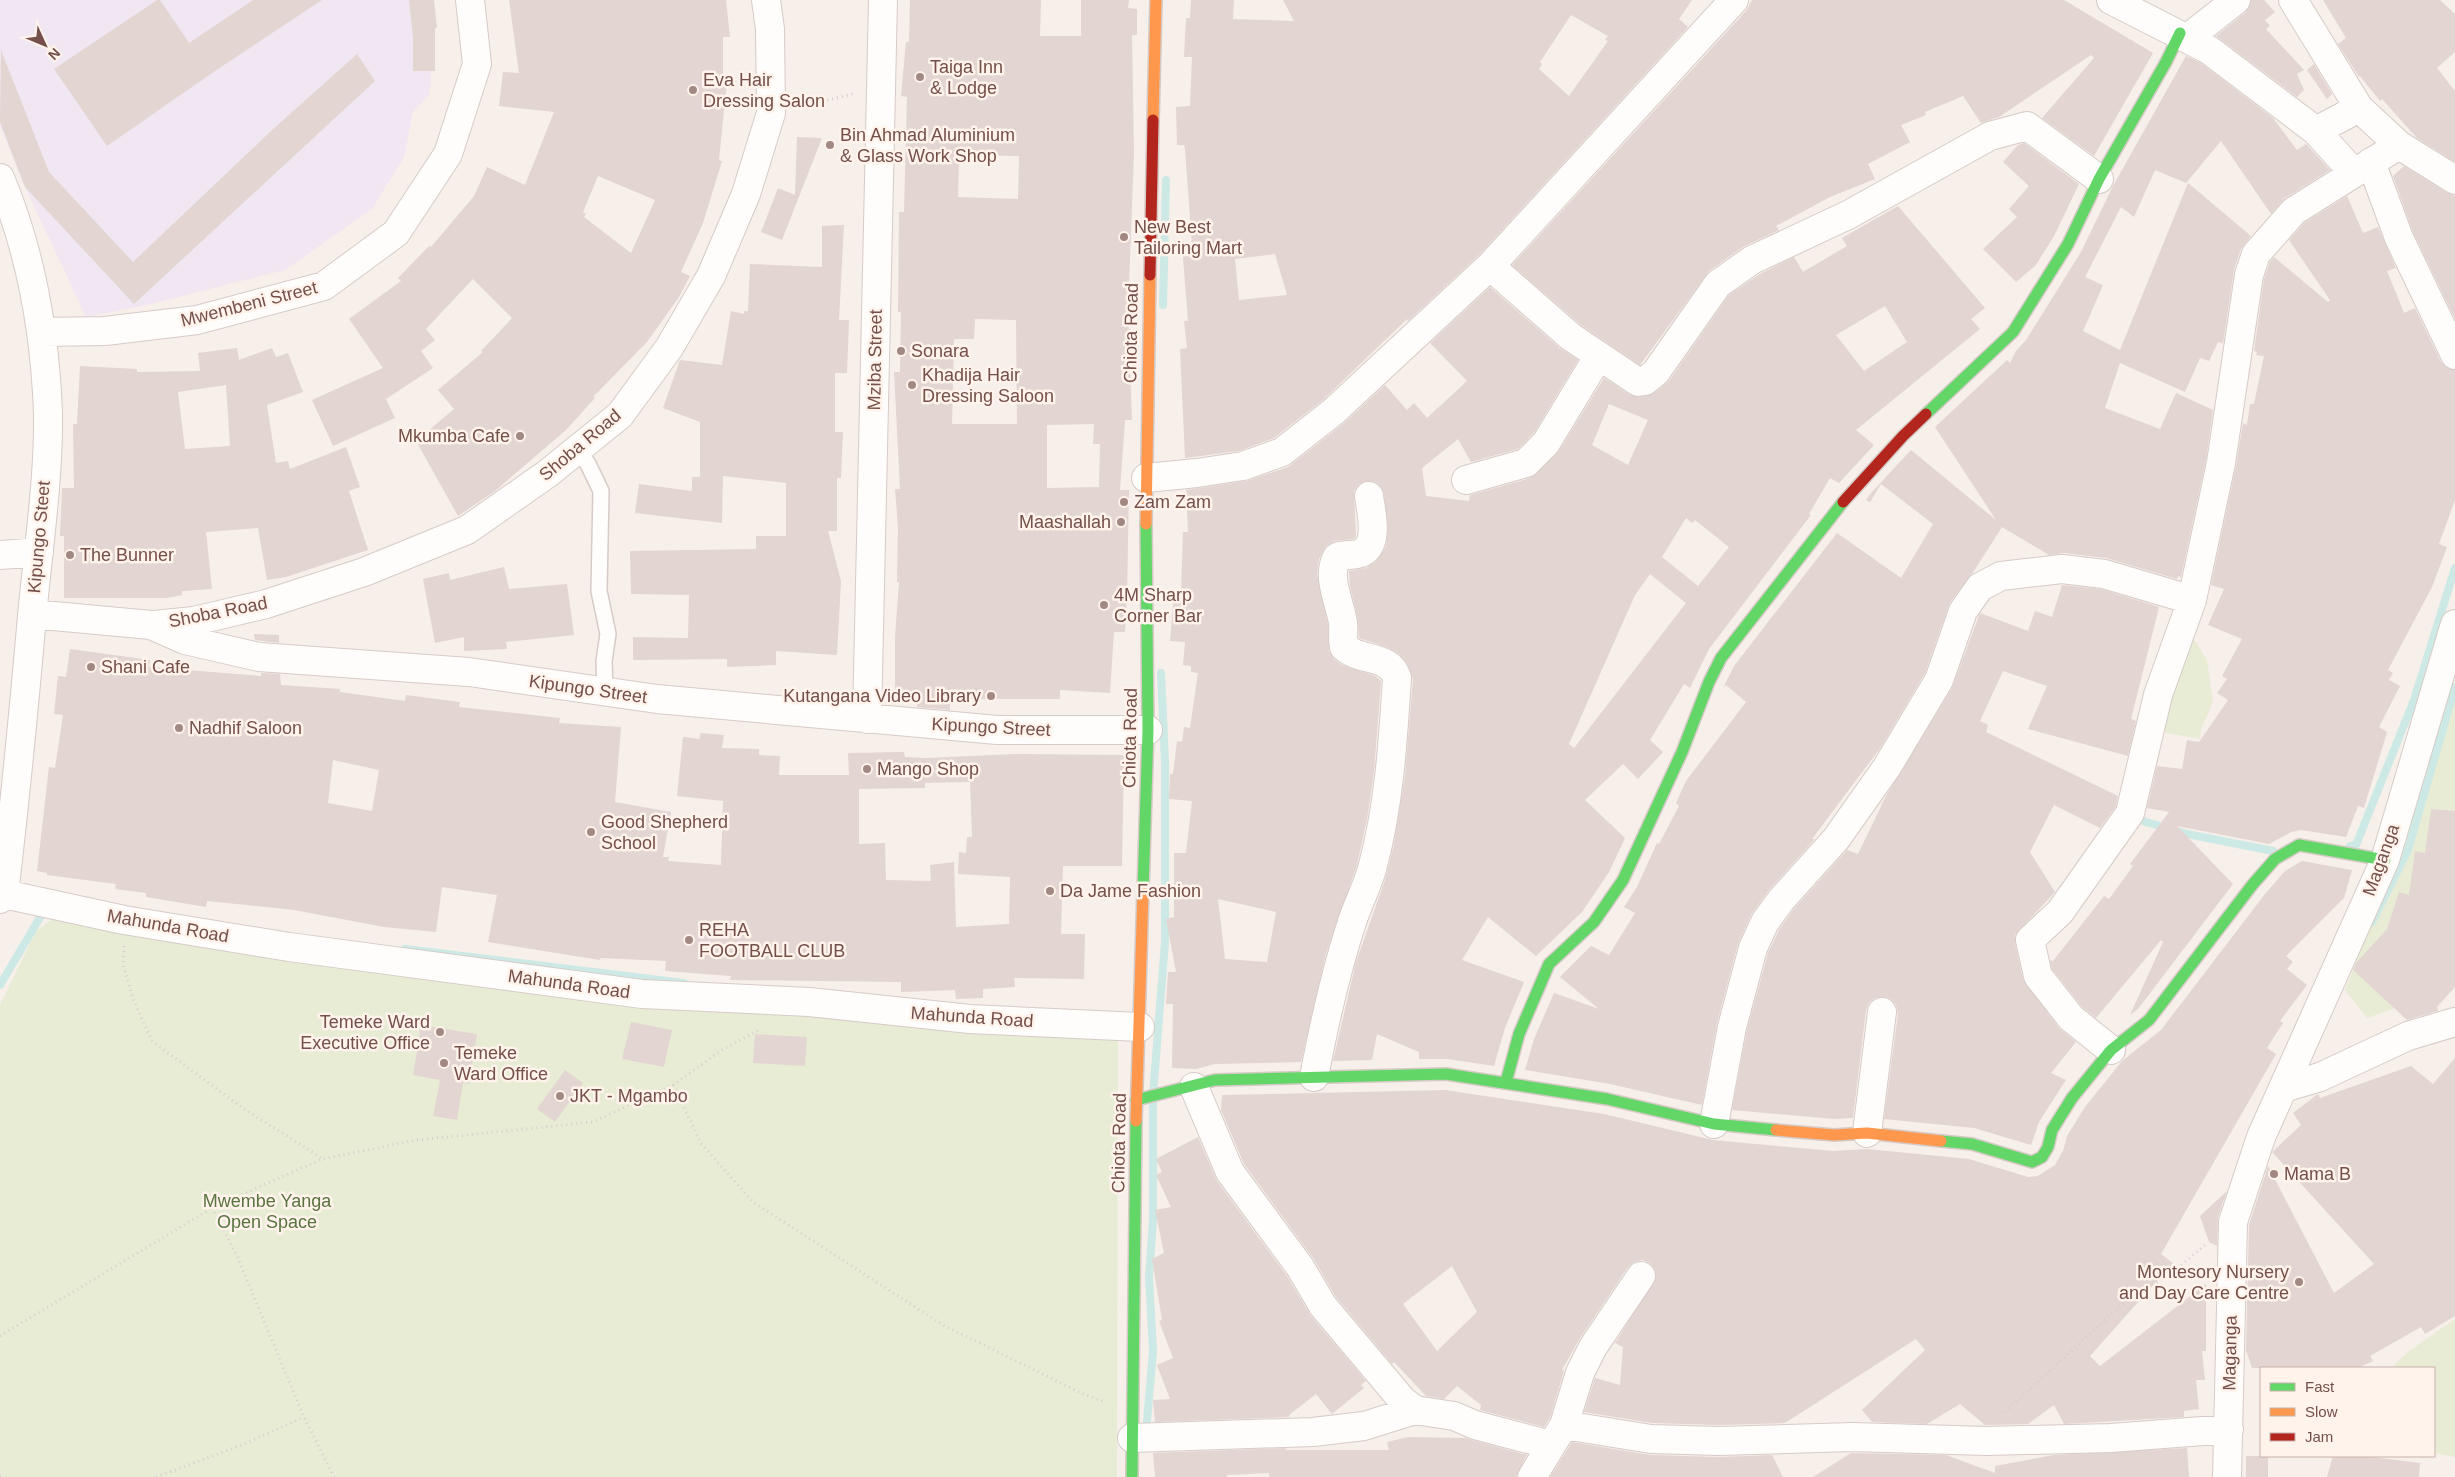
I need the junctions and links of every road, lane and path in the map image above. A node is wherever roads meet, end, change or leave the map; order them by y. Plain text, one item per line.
1 (470, 0) edge
2 (766, 0) edge
3 (883, 0) edge
4 (1156, 0) edge
5 (1734, 0) edge
6 (2111, 0) edge
7 (2236, 0) edge
8 (2293, 0) edge
9 (2184, 36) junction
10 (882, 87) junction
11 (2359, 108) junction
12 (771, 113) junction
13 (2316, 131) junction
14 (2399, 145) junction
15 (2362, 167) junction
16 (0, 178) edge
17 (2099, 179) junction
18 (2455, 180) edge
19 (1490, 266) junction
20 (42, 332) junction
21 (2455, 355) edge
22 (1598, 357) junction
23 (578, 449) junction
24 (1146, 478) junction
25 (1466, 480) dead end
26 (1370, 496) dead end
27 (39, 552) junction
28 (0, 555) edge
29 (2192, 600) junction
30 (32, 614) junction
31 (2455, 624) edge
32 (151, 625) junction
33 (605, 692) junction
34 (867, 719) junction
35 (1148, 730) junction
36 (2385, 860) junction
37 (2, 897) edge
38 (124, 920) junction
39 (1882, 1012) dead end
40 (2455, 1022) edge
41 (765, 1026) dead end
42 (1140, 1027) junction
43 (2111, 1050) junction
44 (1314, 1076) junction
45 (1506, 1082) junction
46 (673, 1085) junction
47 (1194, 1086) junction
48 (2284, 1088) junction
49 (1142, 1098) junction
50 (1714, 1124) junction
51 (1867, 1133) junction
52 (322, 1158) junction
53 (212, 1208) junction
54 (2233, 1222) junction
55 (1641, 1276) dead end
56 (0, 1336) edge
57 (1415, 1410) junction
58 (1132, 1411) junction
59 (304, 1417) junction
60 (2229, 1428) junction
61 (1558, 1435) junction
62 (1142, 1438) junction
63 (1987, 1441) junction
64 (156, 1477) edge
65 (334, 1477) edge
66 (1132, 1477) edge
67 (1532, 1477) edge
68 (2227, 1477) edge

1 - 20 street, Mwembeni Street
2 - 12 street, Shoba Road
3 - 10 street, Mziba Street
4 - 24 street, Chiota Road
5 - 19 street
6 - 9 street
7 - 9 street
8 - 11 street
9 - 13 street
9 - 17 street
10 - 12 path
10 - 34 street, Mziba Street
11 - 13 street
11 - 14 street
12 - 23 street, Shoba Road
13 - 15 street
14 - 15 street
14 - 18 street
15 - 21 street
15 - 29 street
16 - 20 street, Kipungo Steet
17 - 22 street
17 - 45 street
19 - 22 street
19 - 24 street
20 - 27 street, Kipungo Steet
22 - 25 street
23 - 32 street, Shoba Road
23 - 33 lane
24 - 35 street, Chiota Road
26 - 44 street
27 - 28 street
27 - 30 street, Kipungo Steet
29 - 43 street
29 - 50 street
30 - 32 street, Kipungo Street
30 - 37 street, Kipungo Steet
31 - 36 street, Maganga
32 - 33 street, Kipungo Street
33 - 34 street, Kipungo Street
34 - 35 street, Kipungo Street
35 - 42 street, Chiota Road
36 - 43 street
36 - 48 street, Maganga
37 - 38 street, Mahunda Road
38 - 42 street, Mahunda Road
38 - 52 path
39 - 51 street
40 - 48 street
41 - 46 path
42 - 49 street, Chiota Road
43 - 51 street
44 - 45 street
44 - 47 street
45 - 50 street
46 - 52 path
46 - 58 path
47 - 49 street
47 - 57 street
48 - 54 street, Maganga
49 - 58 street, Chiota Road
50 - 51 street
52 - 53 path
53 - 56 path
53 - 59 path
54 - 60 street, Maganga
54 - 63 path
55 - 61 street
57 - 61 street
57 - 62 street
58 - 62 street, Chiota Road
59 - 64 path
59 - 65 path
60 - 63 street
60 - 68 street, Maganga
61 - 63 street
61 - 67 street
62 - 66 street, Chiota Road

